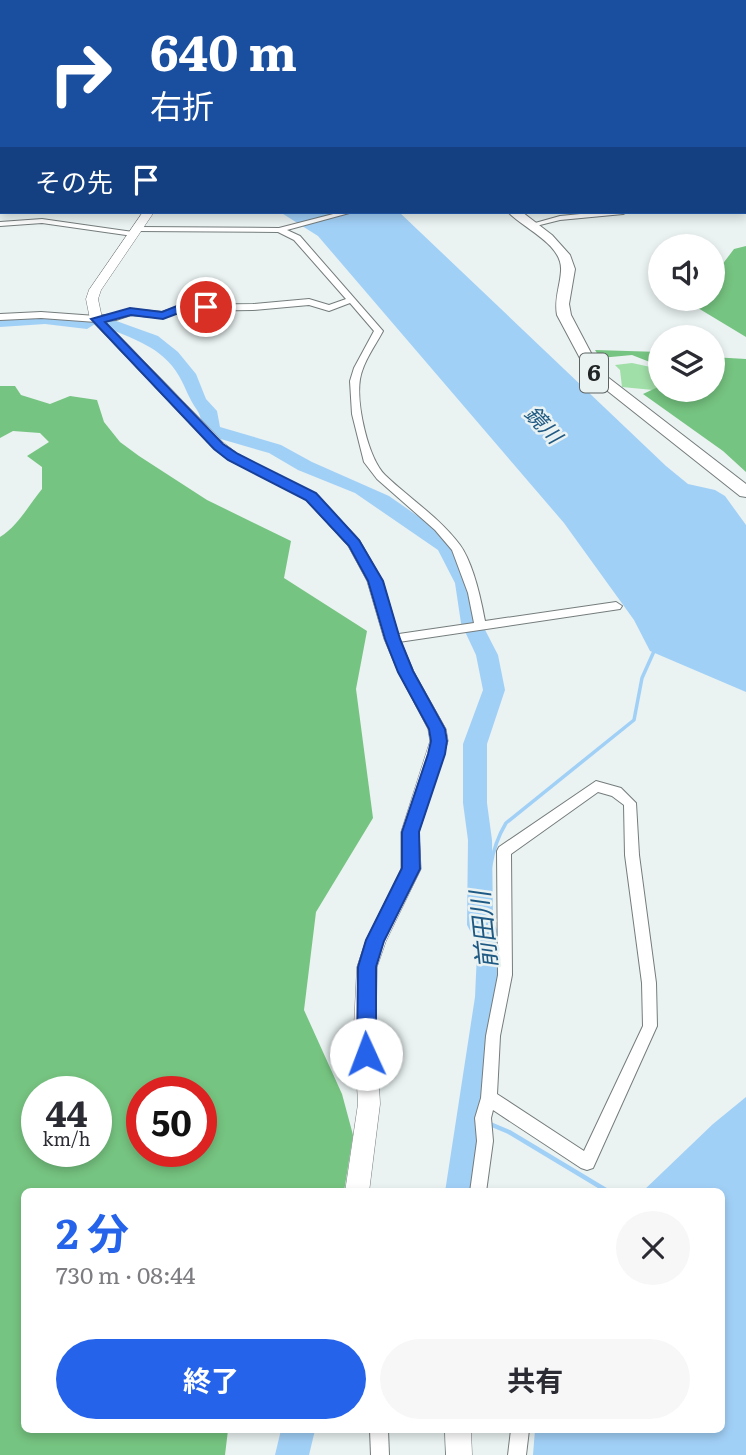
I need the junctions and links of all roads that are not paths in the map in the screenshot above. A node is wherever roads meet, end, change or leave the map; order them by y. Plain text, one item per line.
1 (147, 214) edge
2 (341, 214) edge
3 (517, 214) edge
4 (602, 214) edge
5 (0, 224) edge
6 (532, 225) junction
7 (281, 229) junction
8 (135, 232) junction
9 (351, 300) junction
10 (0, 317) edge
11 (96, 319) junction
12 (746, 492) edge
13 (616, 607) dead end
14 (480, 626) junction
15 (392, 639) junction
16 (489, 1098) junction
17 (358, 1188) edge
18 (479, 1188) edge
19 (379, 1433) edge
20 (457, 1433) edge
21 (520, 1433) edge
22 (380, 1455) edge
23 (459, 1455) edge
24 (517, 1455) edge

1 - 8 main road
2 - 7 street
3 - 6 main road, 6
4 - 6 street
5 - 8 street
6 - 12 main road, 6
7 - 8 street
7 - 9 street
8 - 11 main road
9 - 11 street
9 - 14 street
10 - 11 street
11 - 15 main road
13 - 14 street
14 - 15 street
15 - 17 main road
16 - 16 street
16 - 18 street
19 - 22 street
20 - 23 main road
21 - 24 street

